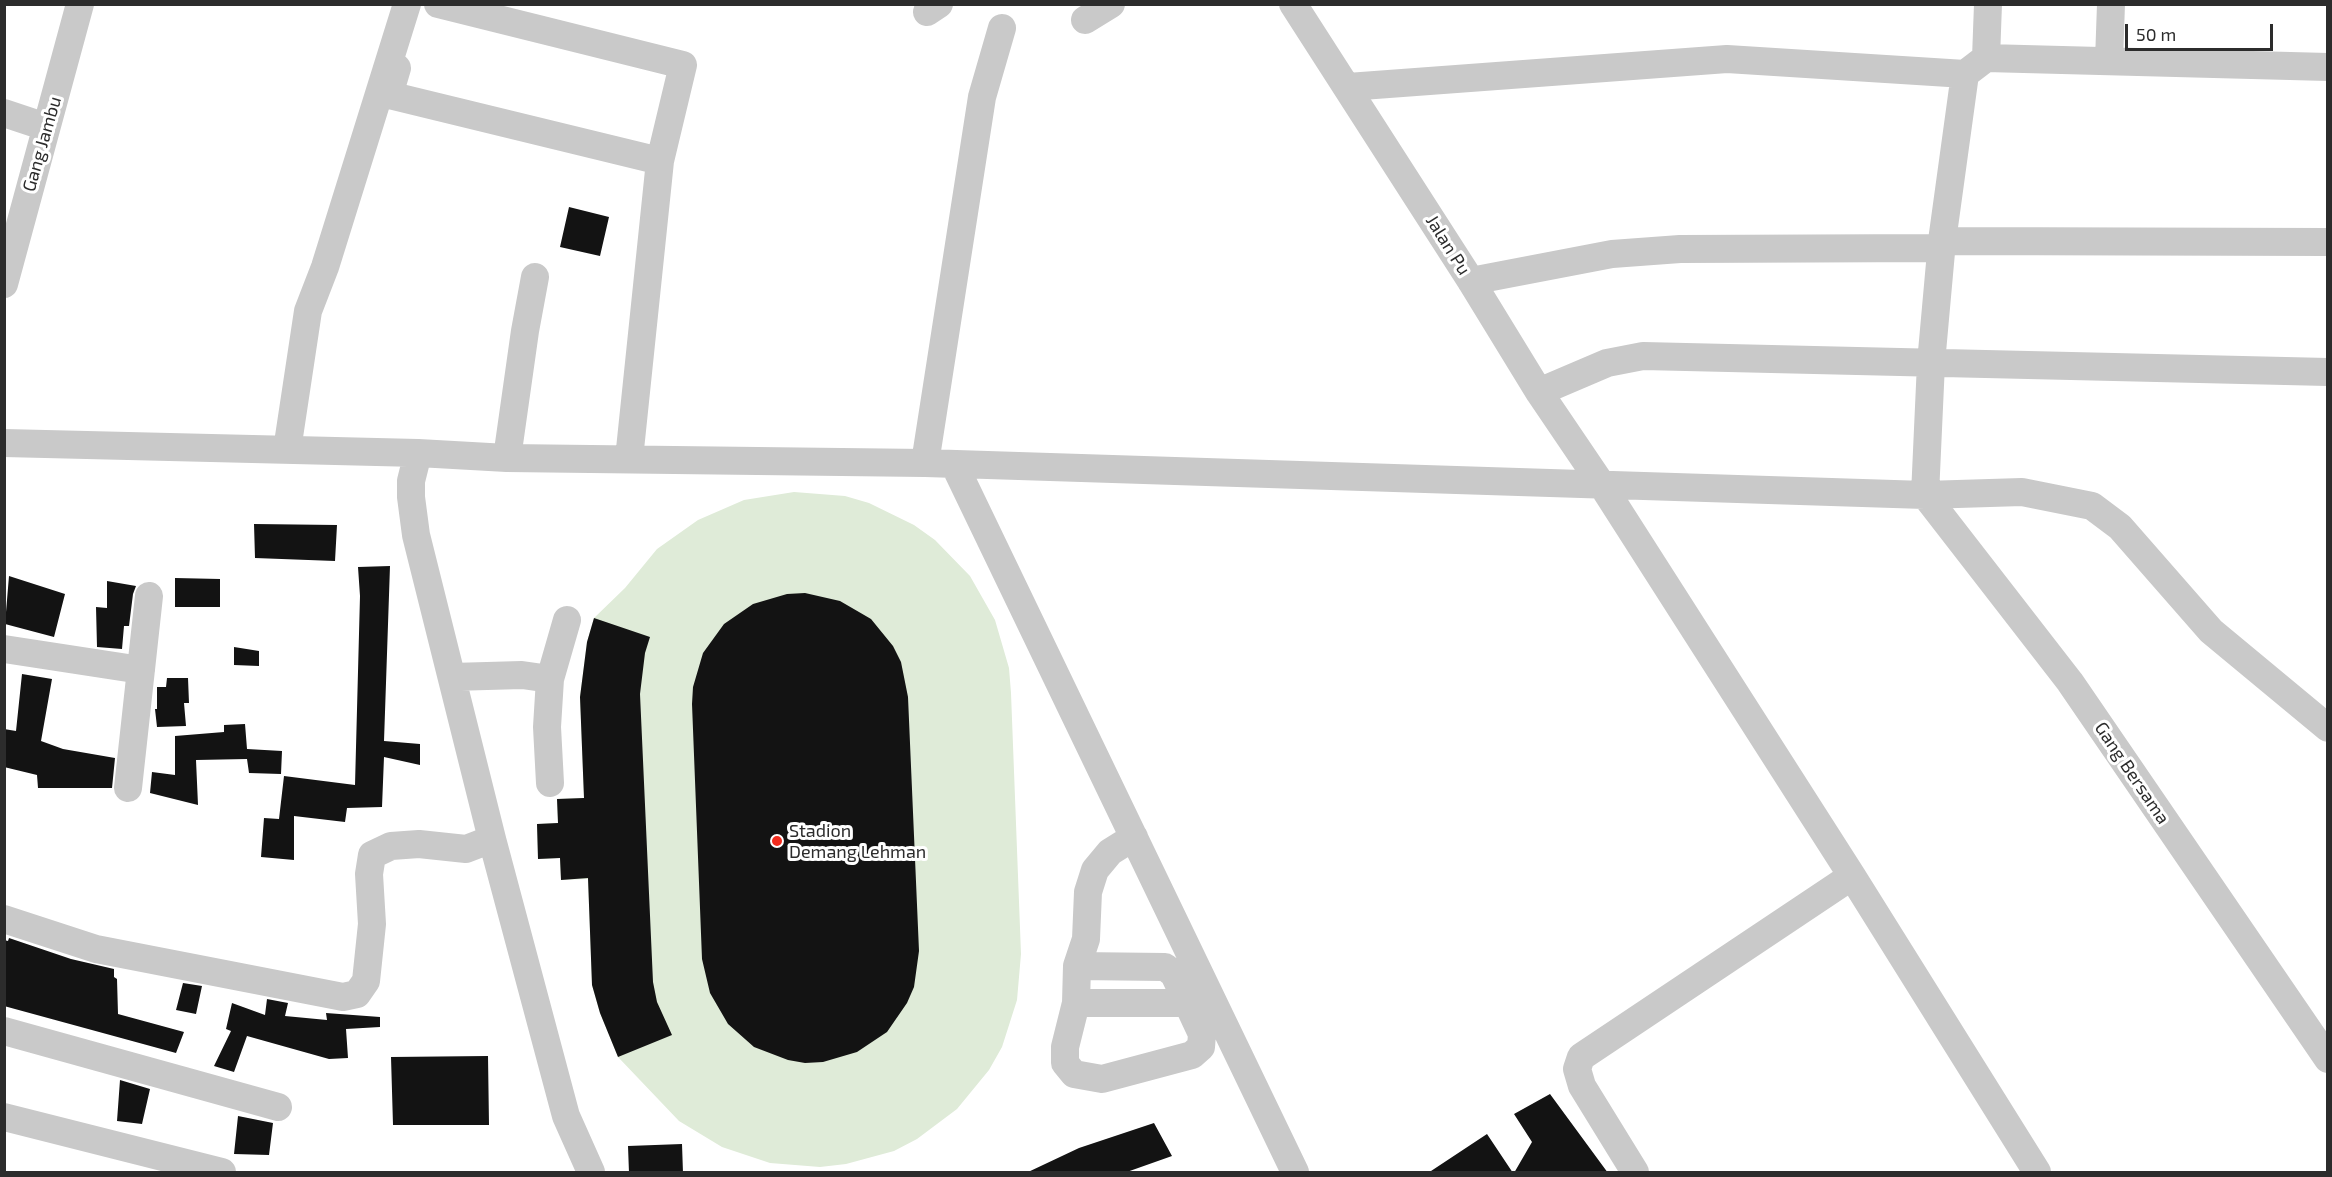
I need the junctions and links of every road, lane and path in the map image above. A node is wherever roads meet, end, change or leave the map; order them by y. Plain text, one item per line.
1 (407, 4) edge
2 (417, 4) edge
3 (438, 4) edge
4 (1111, 4) edge
5 (1293, 4) edge
6 (1988, 4) edge
7 (2111, 4) edge
8 (74, 6) edge
9 (1085, 20) dead end
10 (1002, 28) dead end
11 (2109, 61) junction
12 (1976, 66) junction
13 (2328, 67) edge
14 (1348, 87) junction
15 (4, 113) edge
16 (46, 127) junction
17 (660, 161) junction
18 (9, 240) edge
19 (2328, 242) edge
20 (1942, 244) junction
21 (536, 277) dead end
22 (1471, 281) junction
23 (4, 284) edge
24 (1931, 363) junction
25 (2328, 372) edge
26 (1539, 392) junction
27 (4, 443) edge
28 (287, 450) junction
29 (417, 453) junction
30 (507, 458) junction
31 (629, 459) junction
32 (925, 463) junction
33 (954, 464) junction
34 (1602, 485) junction
35 (1926, 495) junction
36 (149, 596) dead end
37 (567, 620) dead end
38 (4, 649) edge
39 (141, 670) junction
40 (452, 677) junction
41 (550, 679) junction
42 (2328, 728) edge
43 (550, 783) dead end
44 (128, 788) dead end
45 (1134, 837) junction
46 (492, 839) junction
47 (1852, 876) junction
48 (4, 919) edge
49 (1077, 966) junction
50 (1076, 1003) junction
51 (1187, 1003) junction
52 (4, 1031) edge
53 (2328, 1059) edge
54 (278, 1107) dead end
55 (4, 1117) edge
56 (222, 1173) edge
57 (591, 1173) edge
58 (1295, 1173) edge
59 (1635, 1173) edge
60 (2037, 1173) edge

1 - 28 street
2 - 17 street
3 - 17 street
4 - 9 street
5 - 14 street, Jalan Pu
6 - 12 street
7 - 11 street
8 - 16 street, Gang Jambu
10 - 32 street
11 - 12 street
11 - 13 street
12 - 14 street
12 - 20 street
14 - 22 street, Jalan Pu
15 - 16 street
16 - 18 street, Gang Jambu
17 - 31 street
18 - 23 street, Gang Jambu
19 - 20 street
20 - 22 street
20 - 24 street
21 - 30 street
22 - 26 street, Jalan Pu
24 - 25 street
24 - 26 street
24 - 35 street
26 - 34 street, Jalan Pu
27 - 28 street
28 - 29 street
29 - 30 street
29 - 40 street
30 - 31 street
31 - 32 street
32 - 33 street
33 - 34 street
33 - 45 street
34 - 35 street
34 - 47 street, Jalan Pu
35 - 42 street
35 - 53 street, Gang Bersama
36 - 39 street
37 - 41 street
38 - 39 street
39 - 44 street
40 - 41 street
40 - 46 street
41 - 43 street
45 - 49 street
45 - 58 street
46 - 48 street
46 - 57 street
47 - 59 street
47 - 60 street, Jalan Pu
49 - 50 street
49 - 51 street
50 - 51 street
50 - 51 street
52 - 54 street
55 - 56 street

